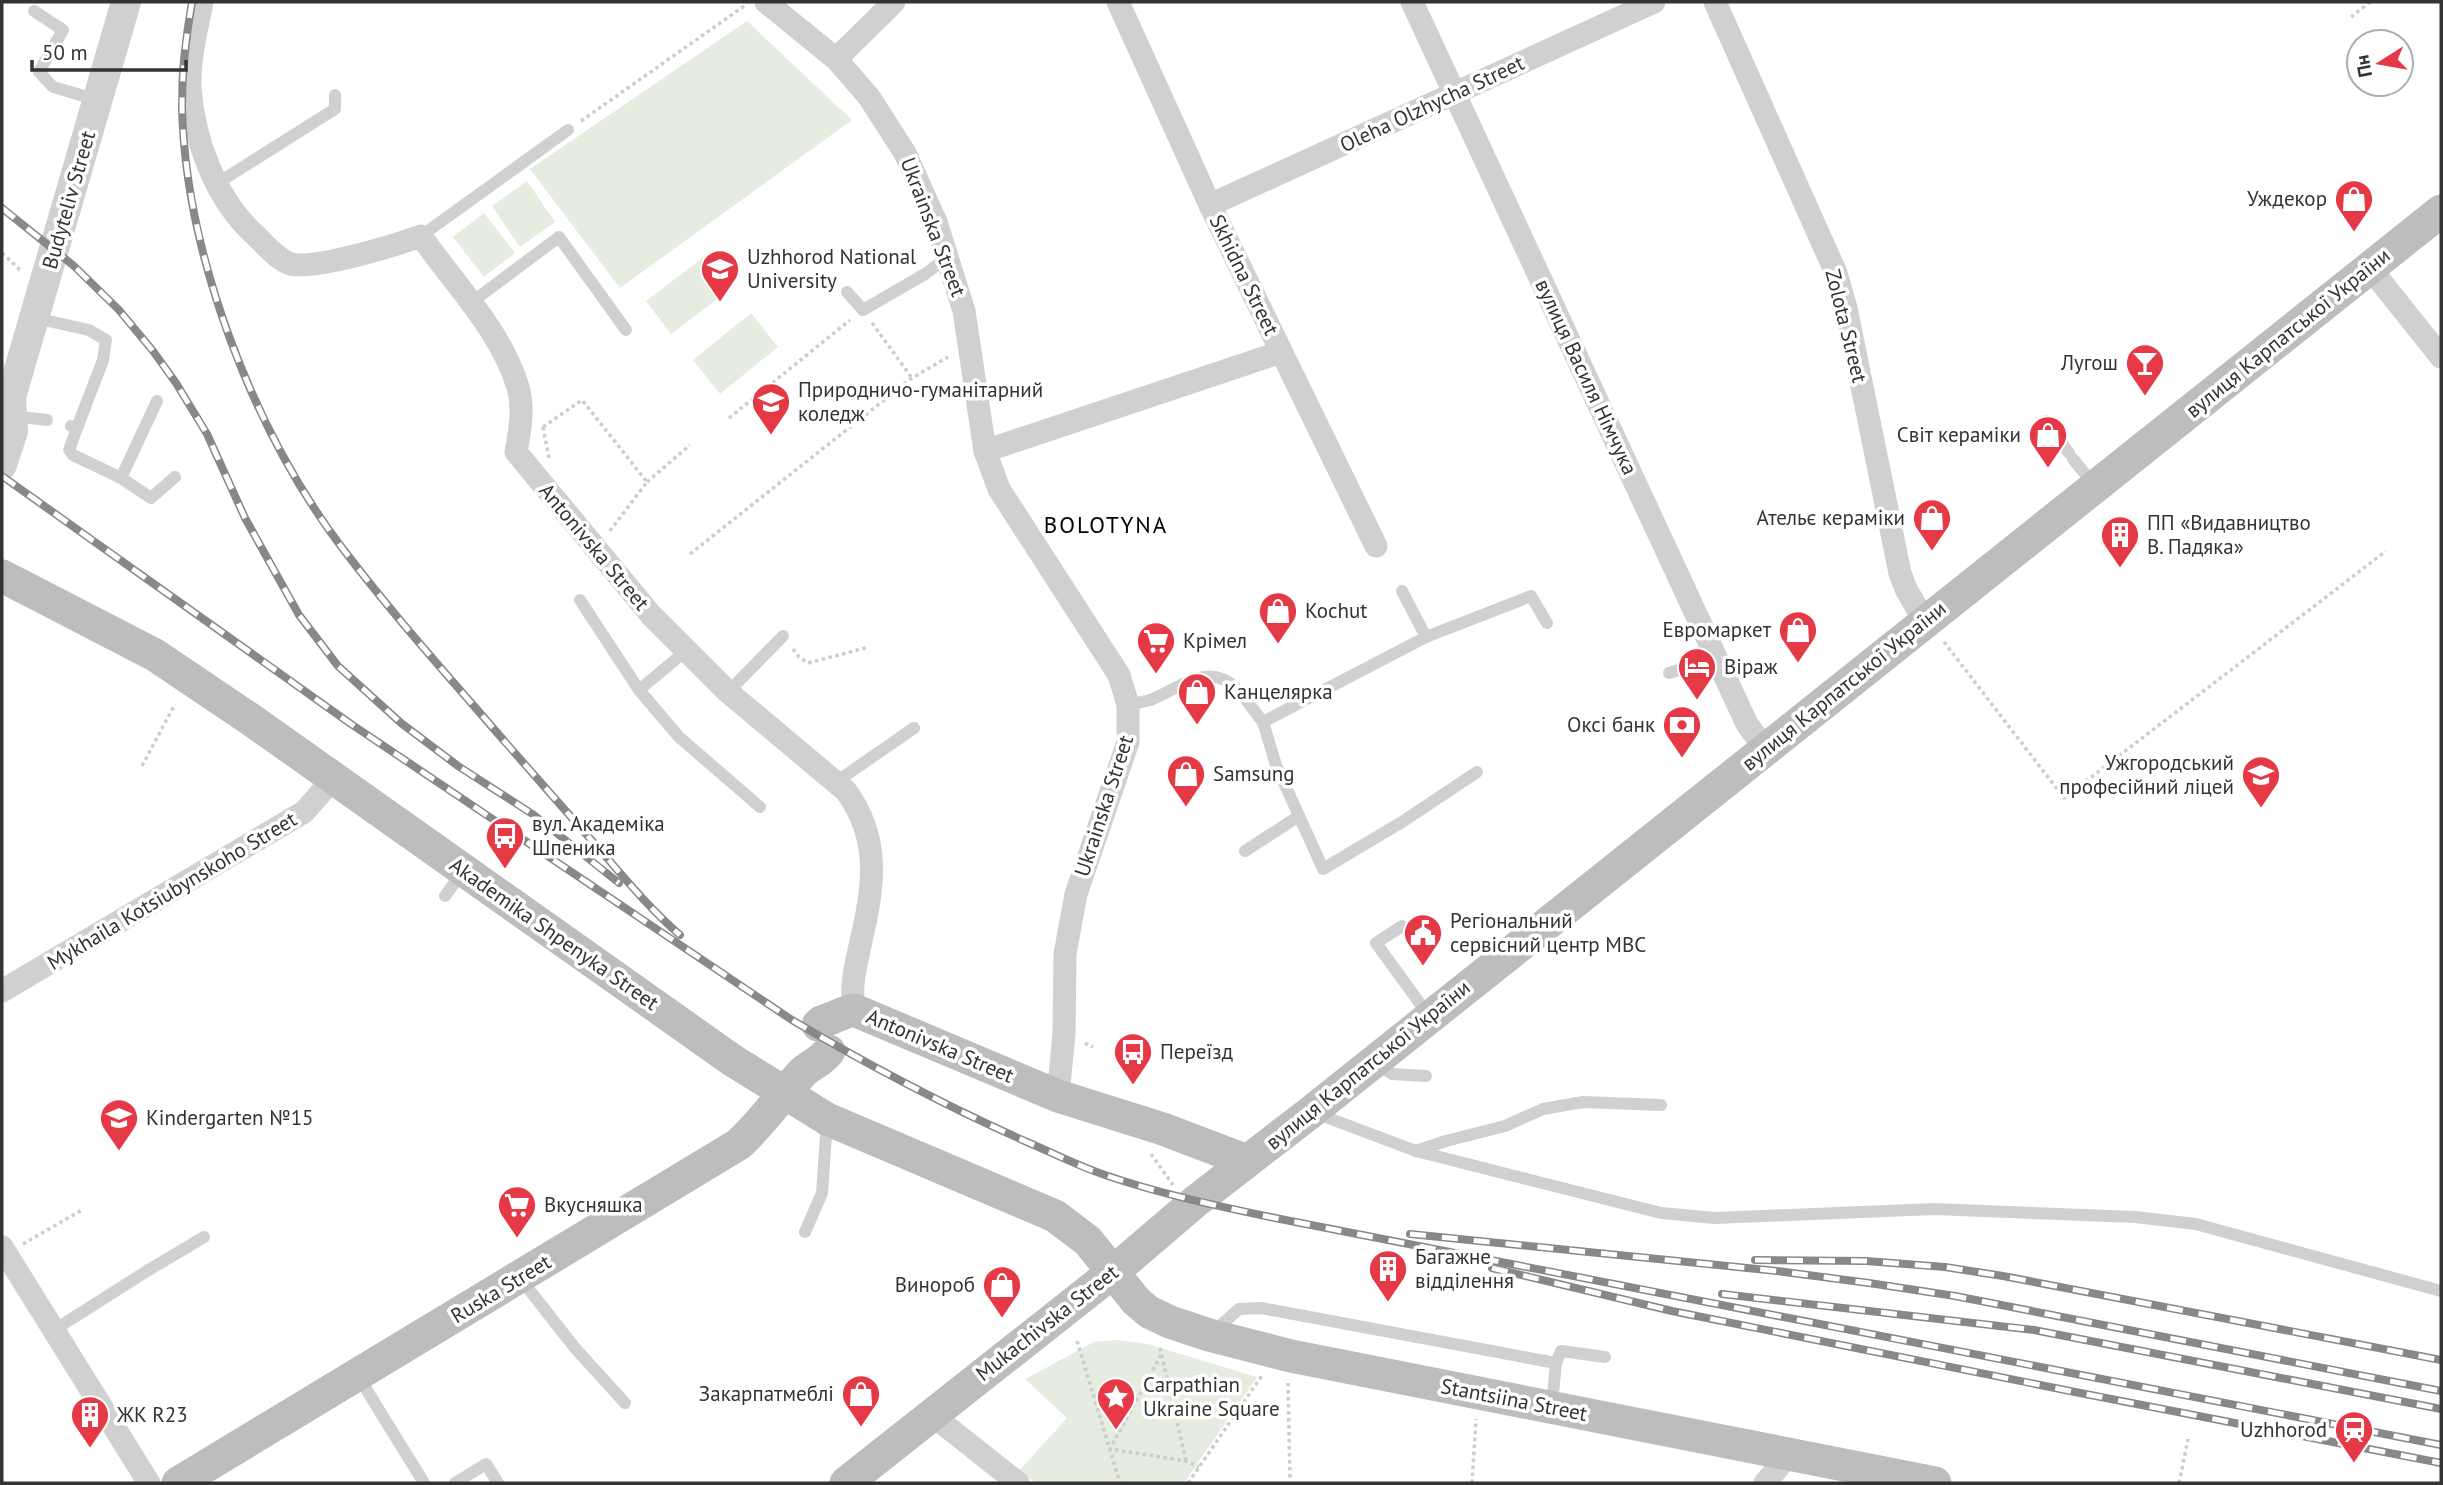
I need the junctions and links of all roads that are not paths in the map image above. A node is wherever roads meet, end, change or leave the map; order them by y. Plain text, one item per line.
1 (126, 2) edge
2 (202, 2) edge
3 (766, 2) edge
4 (894, 2) edge
5 (1118, 2) edge
6 (1412, 2) edge
7 (1654, 2) edge
8 (1715, 2) edge
9 (34, 11) dead end
10 (836, 59) junction
11 (1455, 94) junction
12 (335, 95) dead end
13 (98, 100) junction
14 (568, 130) road end
15 (216, 184) junction
16 (1210, 205) junction
17 (2441, 211) edge
18 (421, 236) junction
19 (948, 257) junction
20 (2370, 268) junction
21 (847, 292) dead end
22 (472, 302) junction
23 (34, 318) junction
24 (626, 330) dead end
25 (1281, 352) junction
26 (2441, 356) edge
27 (157, 401) dead end
28 (9, 407) edge
29 (47, 420) dead end
30 (2046, 421) dead end
31 (985, 451) junction
32 (2, 465) edge
33 (175, 477) dead end
34 (121, 478) junction
35 (2095, 486) junction
36 (1376, 545) dead end
37 (2, 576) edge
38 (1402, 591) dead end
39 (580, 600) dead end
40 (1547, 623) dead end
41 (1933, 629) junction
42 (783, 636) road end
43 (1426, 637) junction
44 (687, 650) junction
45 (1717, 658) junction
46 (1669, 673) dead end
47 (639, 690) junction
48 (728, 692) junction
49 (1128, 705) junction
50 (1263, 722) junction
51 (914, 728) dead end
52 (1765, 749) junction
53 (1477, 772) dead end
54 (333, 779) junction
55 (836, 782) junction
56 (760, 807) dead end
57 (1299, 816) junction
58 (1245, 851) dead end
59 (1402, 926) dead end
60 (2, 991) edge
61 (1430, 1016) junction
62 (822, 1043) junction
63 (1373, 1061) junction
64 (1426, 1076) dead end
65 (1058, 1096) junction
66 (1661, 1105) dead end
67 (1311, 1112) junction
68 (827, 1119) junction
69 (1416, 1151) junction
70 (1247, 1161) junction
71 (805, 1232) dead end
72 (204, 1237) dead end
73 (4, 1250) edge
74 (1113, 1272) junction
75 (520, 1278) junction
76 (2441, 1292) edge
77 (54, 1330) junction
78 (1209, 1335) junction
79 (1605, 1357) dead end
80 (1556, 1363) junction
81 (358, 1375) junction
82 (625, 1403) dead end
83 (1552, 1407) junction
84 (932, 1415) junction
85 (1789, 1455) junction
86 (149, 1483) edge
87 (178, 1483) edge
88 (424, 1483) edge
89 (454, 1483) edge
90 (498, 1483) edge
91 (846, 1483) edge
92 (1018, 1483) edge
93 (1766, 1483) edge
94 (1935, 1483) edge

1 - 13 street, Budyteliv Street
2 - 15 street
3 - 10 street, Ukrainska Street
4 - 10 street
5 - 16 street, Skhidna Street
6 - 11 street, вулиця Василя Німчука
7 - 11 street, Oleha Olzhycha Street
8 - 41 street, Zolota Street
9 - 13 lane
10 - 19 street, Ukrainska Street
11 - 16 street, Oleha Olzhycha Street
11 - 45 street, вулиця Василя Німчука
12 - 15 lane
13 - 23 street, Budyteliv Street
14 - 18 lane
15 - 18 street
16 - 25 street, Skhidna Street
17 - 20 main road, вулиця Карпатської України
18 - 22 street, Antonivska Street
19 - 21 lane
19 - 31 street, Ukrainska Street
20 - 26 street
20 - 35 main road, вулиця Карпатської України
22 - 24 lane
22 - 44 street, Antonivska Street
23 - 28 street, Budyteliv Street
23 - 34 lane
25 - 31 street
25 - 36 street, Skhidna Street
27 - 34 lane
28 - 29 lane
28 - 32 street, Budyteliv Street
30 - 35 lane
31 - 49 street, Ukrainska Street
33 - 34 lane
35 - 41 main road, вулиця Карпатської України
37 - 54 main road, Akademika Shpenyka Street
38 - 43 lane
39 - 47 lane
40 - 43 lane
41 - 52 main road, вулиця Карпатської України
42 - 48 lane
43 - 50 lane
44 - 47 lane
44 - 48 street, Antonivska Street
45 - 46 lane
45 - 52 street, вулиця Василя Німчука
47 - 56 lane
48 - 55 street, Antonivska Street
49 - 50 lane
49 - 65 street, Ukrainska Street
50 - 57 lane
51 - 55 lane
52 - 61 main road, вулиця Карпатської України
53 - 57 lane
54 - 60 street, Mykhaila Kotsiubynskoho Street
54 - 62 main road, Akademika Shpenyka Street
55 - 62 street, Antonivska Street
57 - 58 lane
59 - 61 lane
61 - 63 main road, вулиця Карпатської України
62 - 65 main road, Antonivska Street
62 - 68 main road, Akademika Shpenyka Street
62 - 75 main road, Ruska Street
63 - 64 lane
63 - 67 main road, вулиця Карпатської України
65 - 70 main road
66 - 69 lane
67 - 69 lane
67 - 70 main road, вулиця Карпатської України
68 - 71 lane
68 - 74 main road, Akademika Shpenyka Street
69 - 76 lane
70 - 74 main road, Mukachivska Street
72 - 77 lane
73 - 77 street
74 - 78 main road, Stantsiina Street
74 - 84 main road, Mukachivska Street
75 - 81 main road, Ruska Street
75 - 82 lane
77 - 86 street
78 - 80 lane
78 - 83 main road, Stantsiina Street
79 - 80 lane
80 - 83 lane
81 - 87 main road, Ruska Street
81 - 88 lane
83 - 85 main road, Stantsiina Street
84 - 91 main road, Mukachivska Street
84 - 92 street
85 - 93 street
85 - 94 main road, Stantsiina Street
89 - 90 lane

